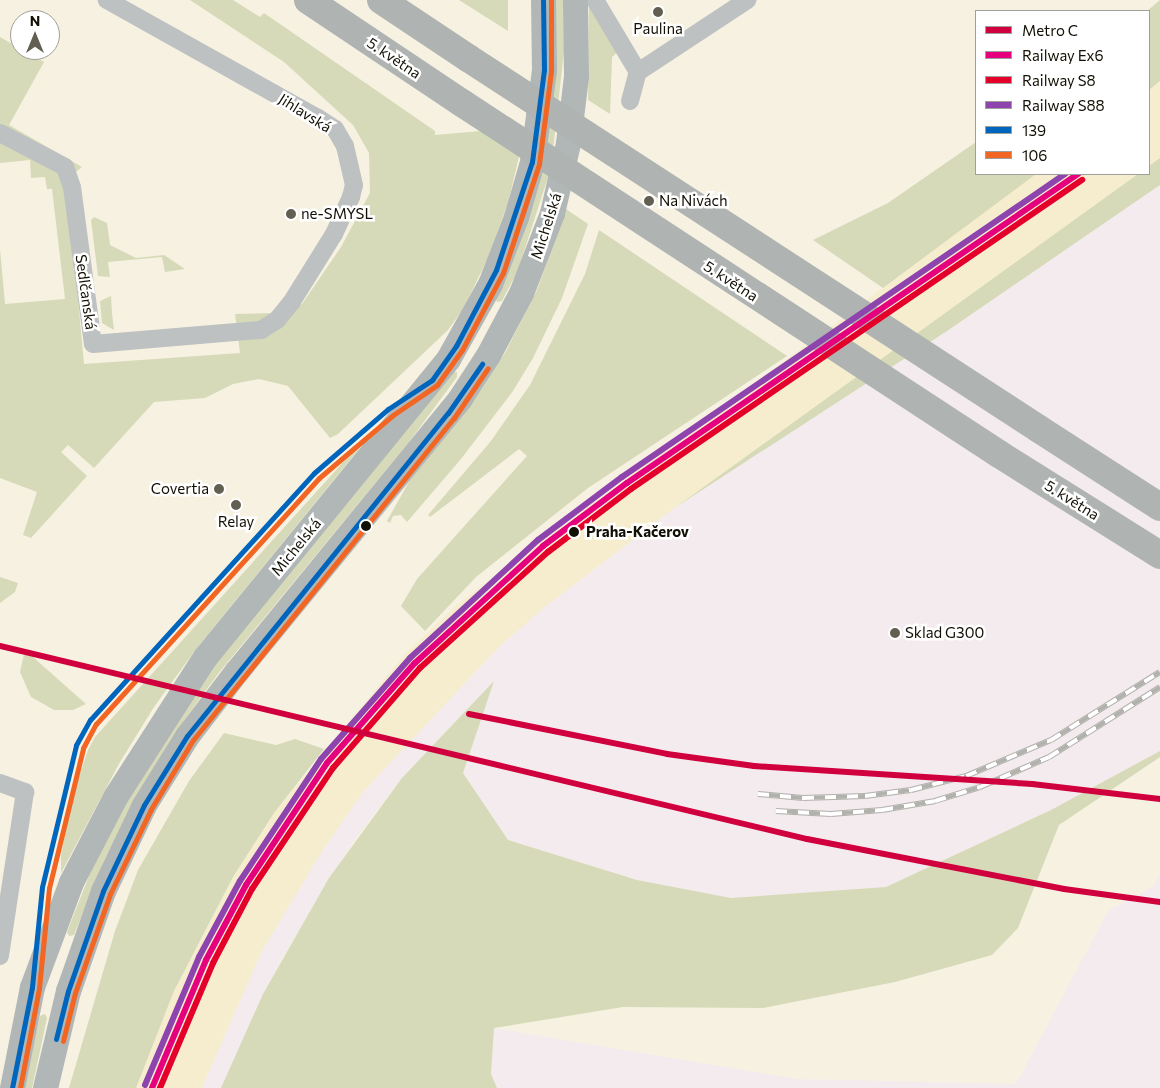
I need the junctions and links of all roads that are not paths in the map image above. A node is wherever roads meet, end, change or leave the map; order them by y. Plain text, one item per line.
1 (107, 0) edge
2 (308, 0) edge
3 (381, 0) edge
4 (543, 0) edge
5 (575, 0) edge
6 (595, 0) edge
7 (747, 0) edge
8 (638, 72) junction
9 (630, 101) dead end
10 (0, 133) edge
11 (291, 304) joint
12 (1160, 507) edge
13 (1160, 555) edge
14 (0, 783) edge
15 (0, 956) edge
16 (12, 1088) edge
17 (45, 1088) edge

1 - 11 street, Jihlavská
2 - 13 highway, 5. května, bridge
3 - 12 highway, bridge
4 - 16 main road, Michelská
5 - 17 main road, Michelská
6 - 8 street
7 - 8 street
8 - 9 street
10 - 11 street, Sedlčanská
14 - 15 street

